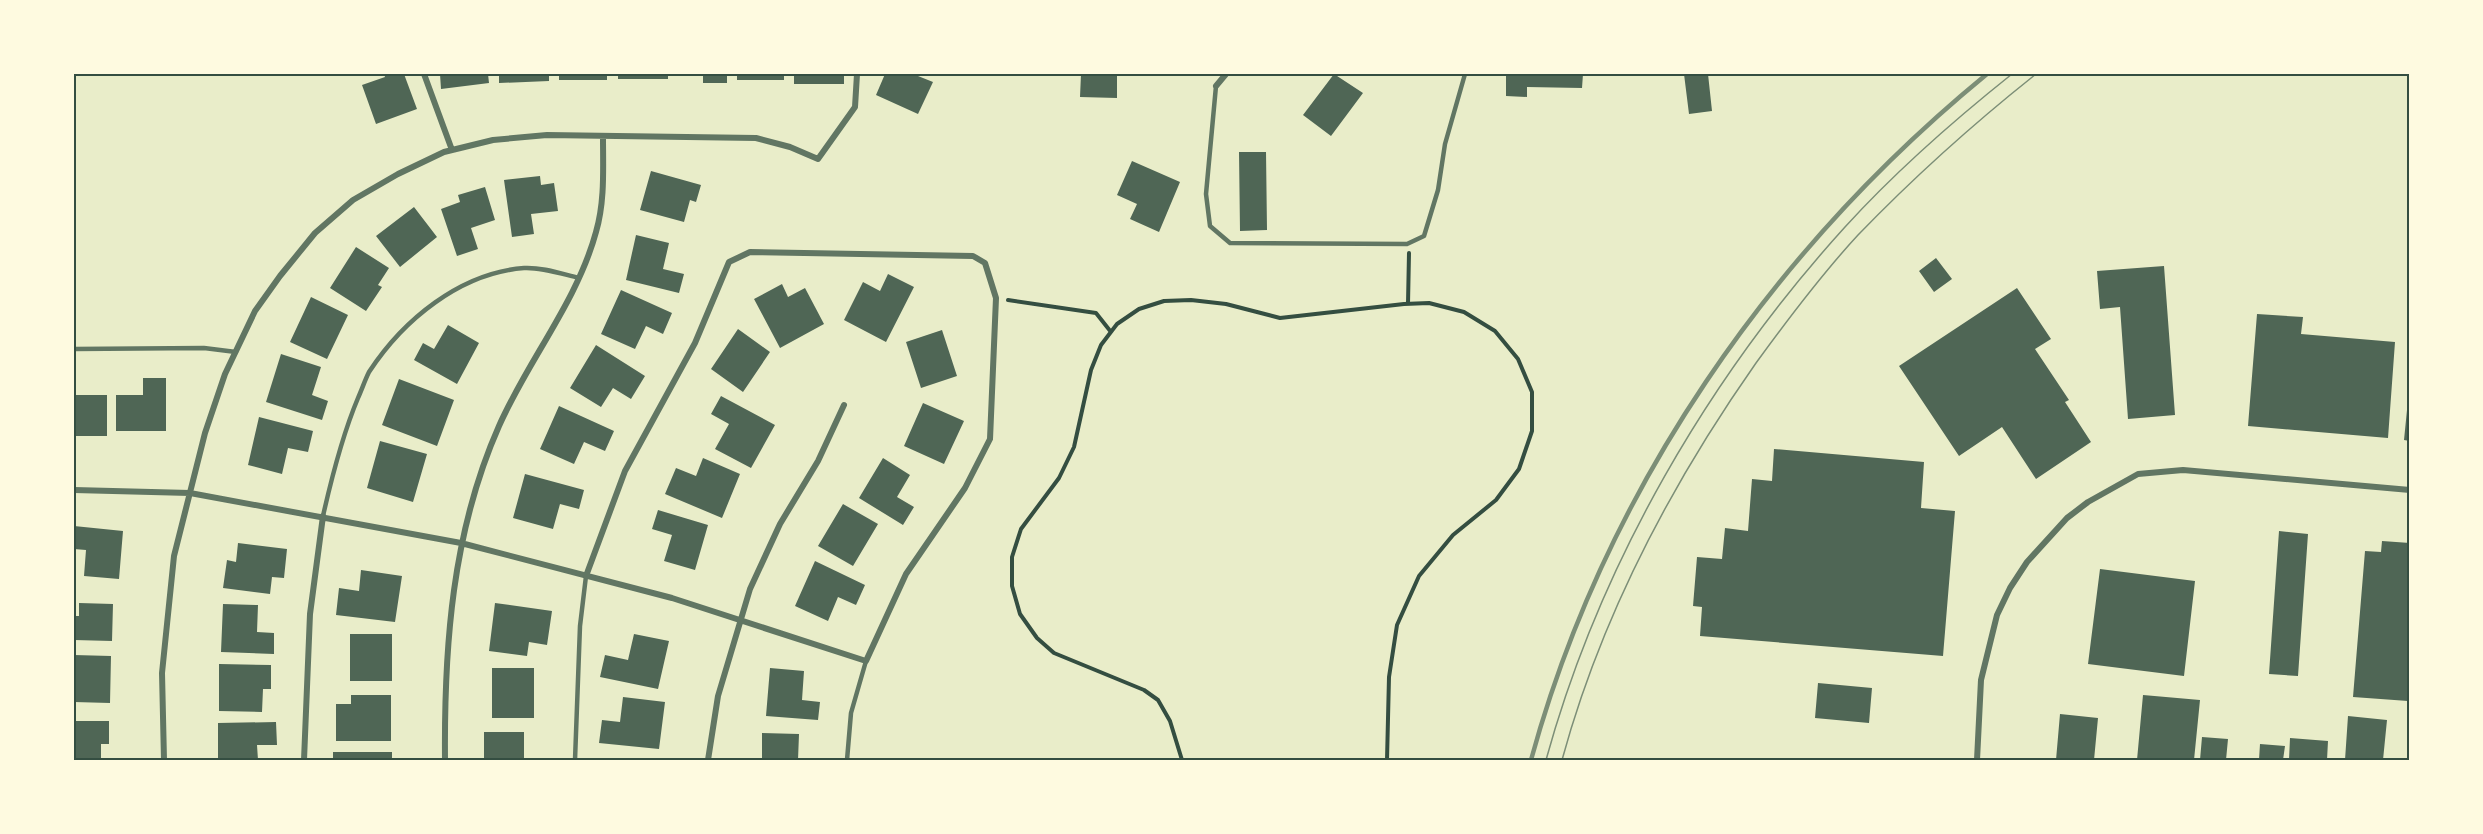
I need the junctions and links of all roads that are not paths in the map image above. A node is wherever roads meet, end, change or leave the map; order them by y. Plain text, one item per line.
1 (424, 74) edge
2 (857, 74) edge
3 (1226, 74) edge
4 (1465, 74) edge
5 (1216, 86) joint
6 (603, 137) junction
7 (452, 150) junction
8 (579, 278) junction
9 (74, 349) edge
10 (236, 352) junction
11 (844, 405) dead end
12 (74, 490) edge
13 (2409, 490) edge
14 (190, 494) junction
15 (323, 516) junction
16 (462, 543) junction
17 (586, 576) junction
18 (740, 619) junction
19 (866, 661) junction
20 (164, 760) edge
21 (304, 760) edge
22 (445, 760) edge
23 (575, 760) edge
24 (708, 760) edge
25 (847, 760) edge
26 (1977, 760) edge

1 - 7 street
2 - 6 street
3 - 5 street
4 - 5 lane
6 - 7 street
6 - 8 street
7 - 10 street
8 - 15 lane
8 - 16 street
9 - 10 lane
10 - 14 street
11 - 18 street
12 - 14 street
13 - 26 street
14 - 15 street
14 - 20 street
15 - 16 street
15 - 21 street
16 - 17 street
16 - 22 street
17 - 18 street
17 - 19 street
17 - 23 lane
18 - 19 street
18 - 24 street
19 - 25 lane

